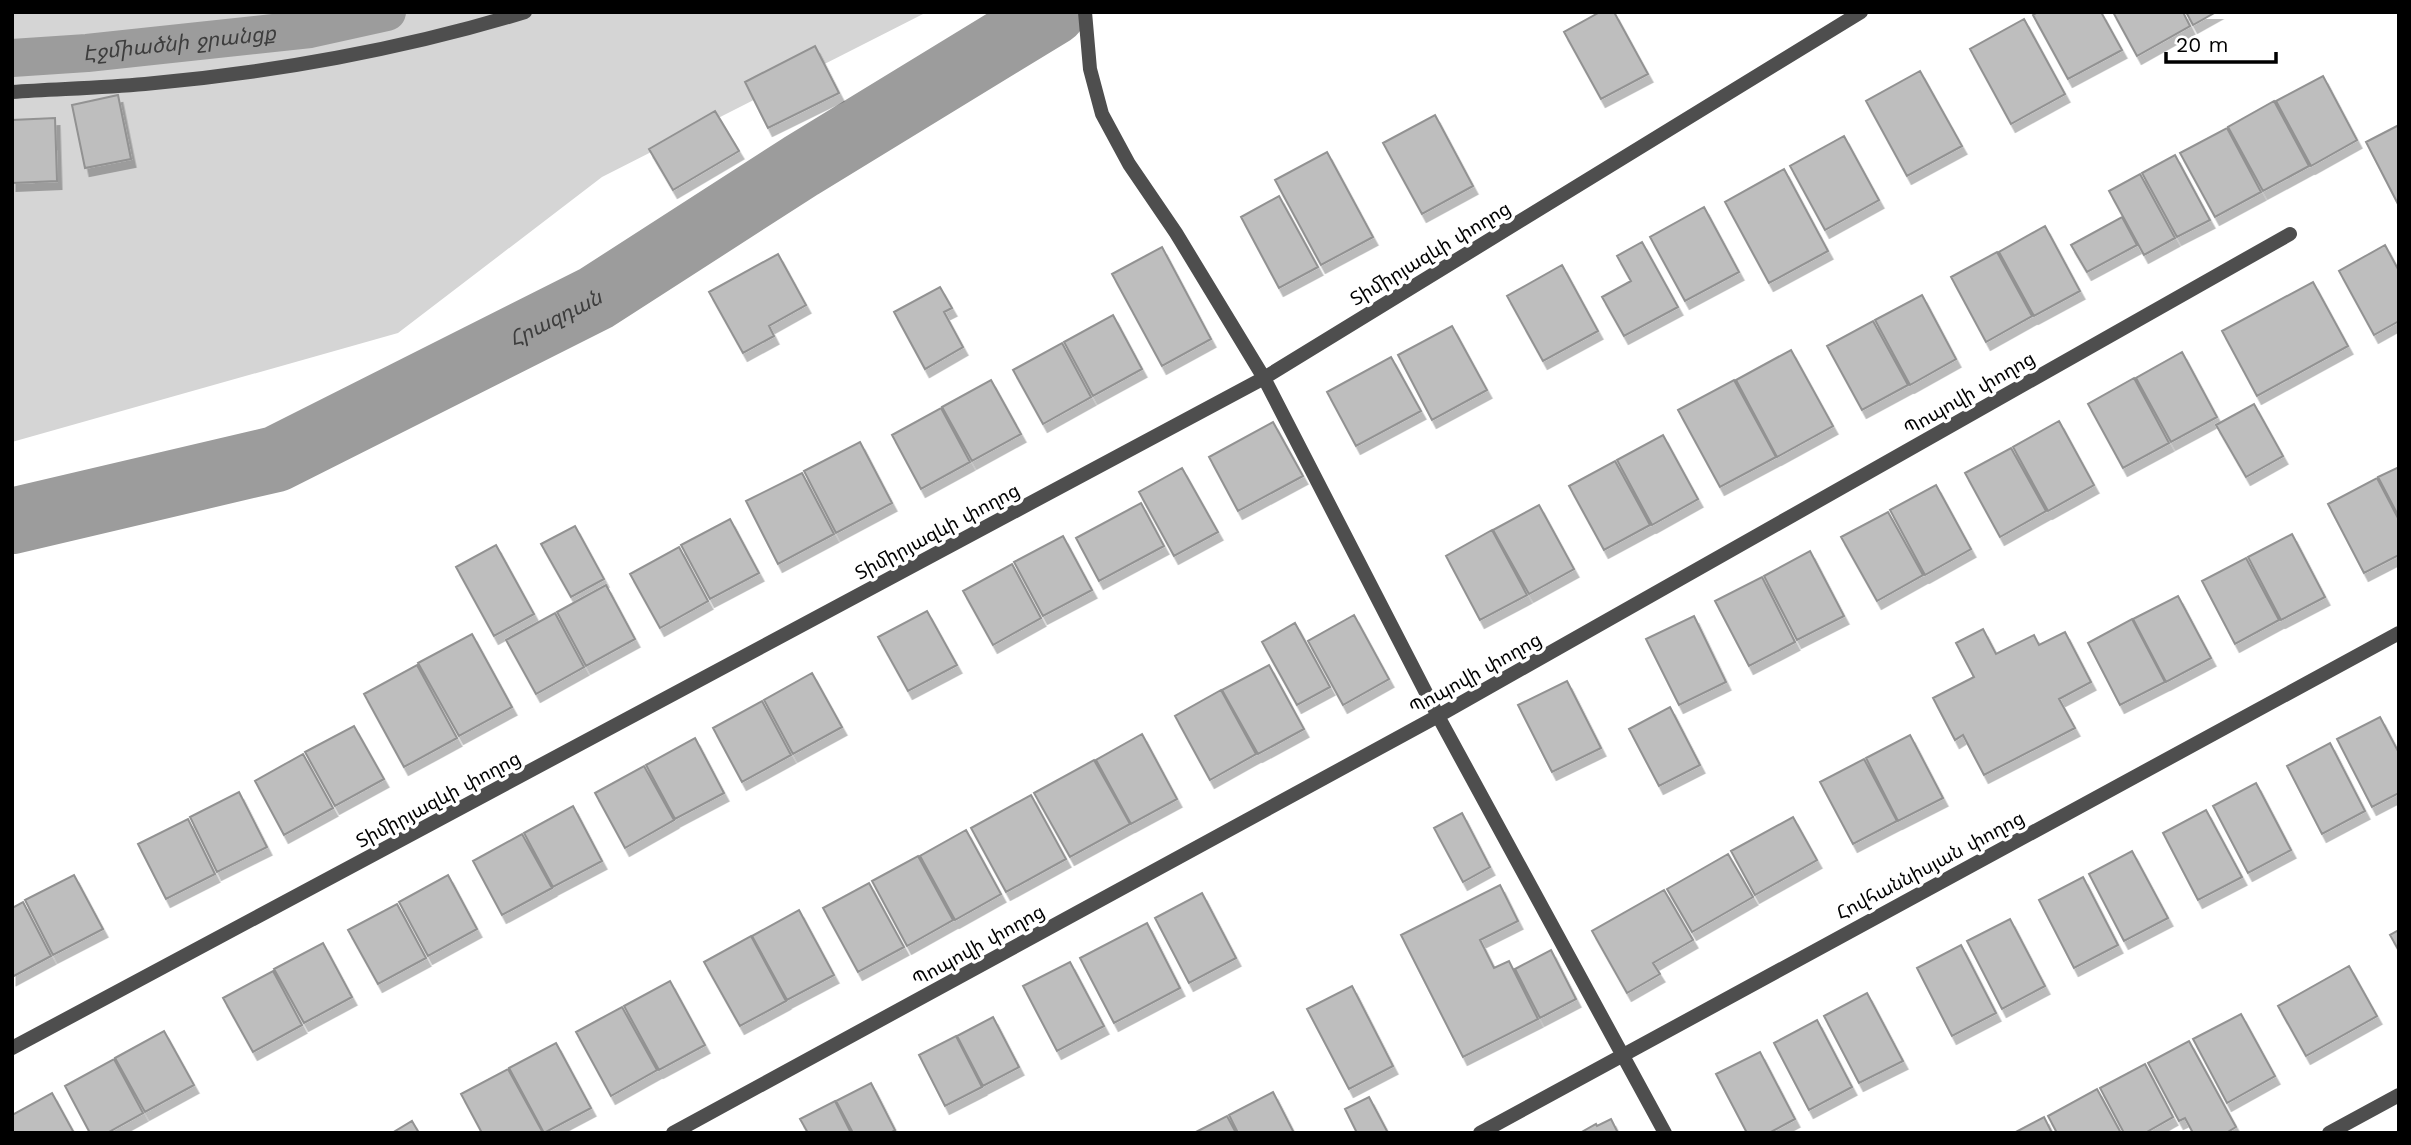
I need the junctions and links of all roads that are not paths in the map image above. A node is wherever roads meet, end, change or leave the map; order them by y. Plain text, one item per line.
1 (525, 12) edge
2 (1085, 12) edge
3 (1861, 12) edge
4 (12, 92) edge
5 (2290, 234) dead end
6 (1264, 377) junction
7 (2399, 633) edge
8 (1438, 716) junction
9 (12, 1048) edge
10 (1623, 1053) junction
11 (2399, 1094) edge
12 (673, 1133) edge
13 (1480, 1133) edge
14 (1665, 1133) edge
15 (2329, 1133) edge

1 - 4 street
2 - 6 street
3 - 6 street, Տիմիրյազևի փողոց
5 - 8 street, Պոպովի փողոց
6 - 8 street
6 - 9 street, Տիմիրյազևի փողոց
7 - 10 street, Հովհաննիսյան փողոց
8 - 10 street
8 - 12 street, Պոպովի փողոց
10 - 13 street, Հովհաննիսյան փողոց
10 - 14 street
11 - 15 street

